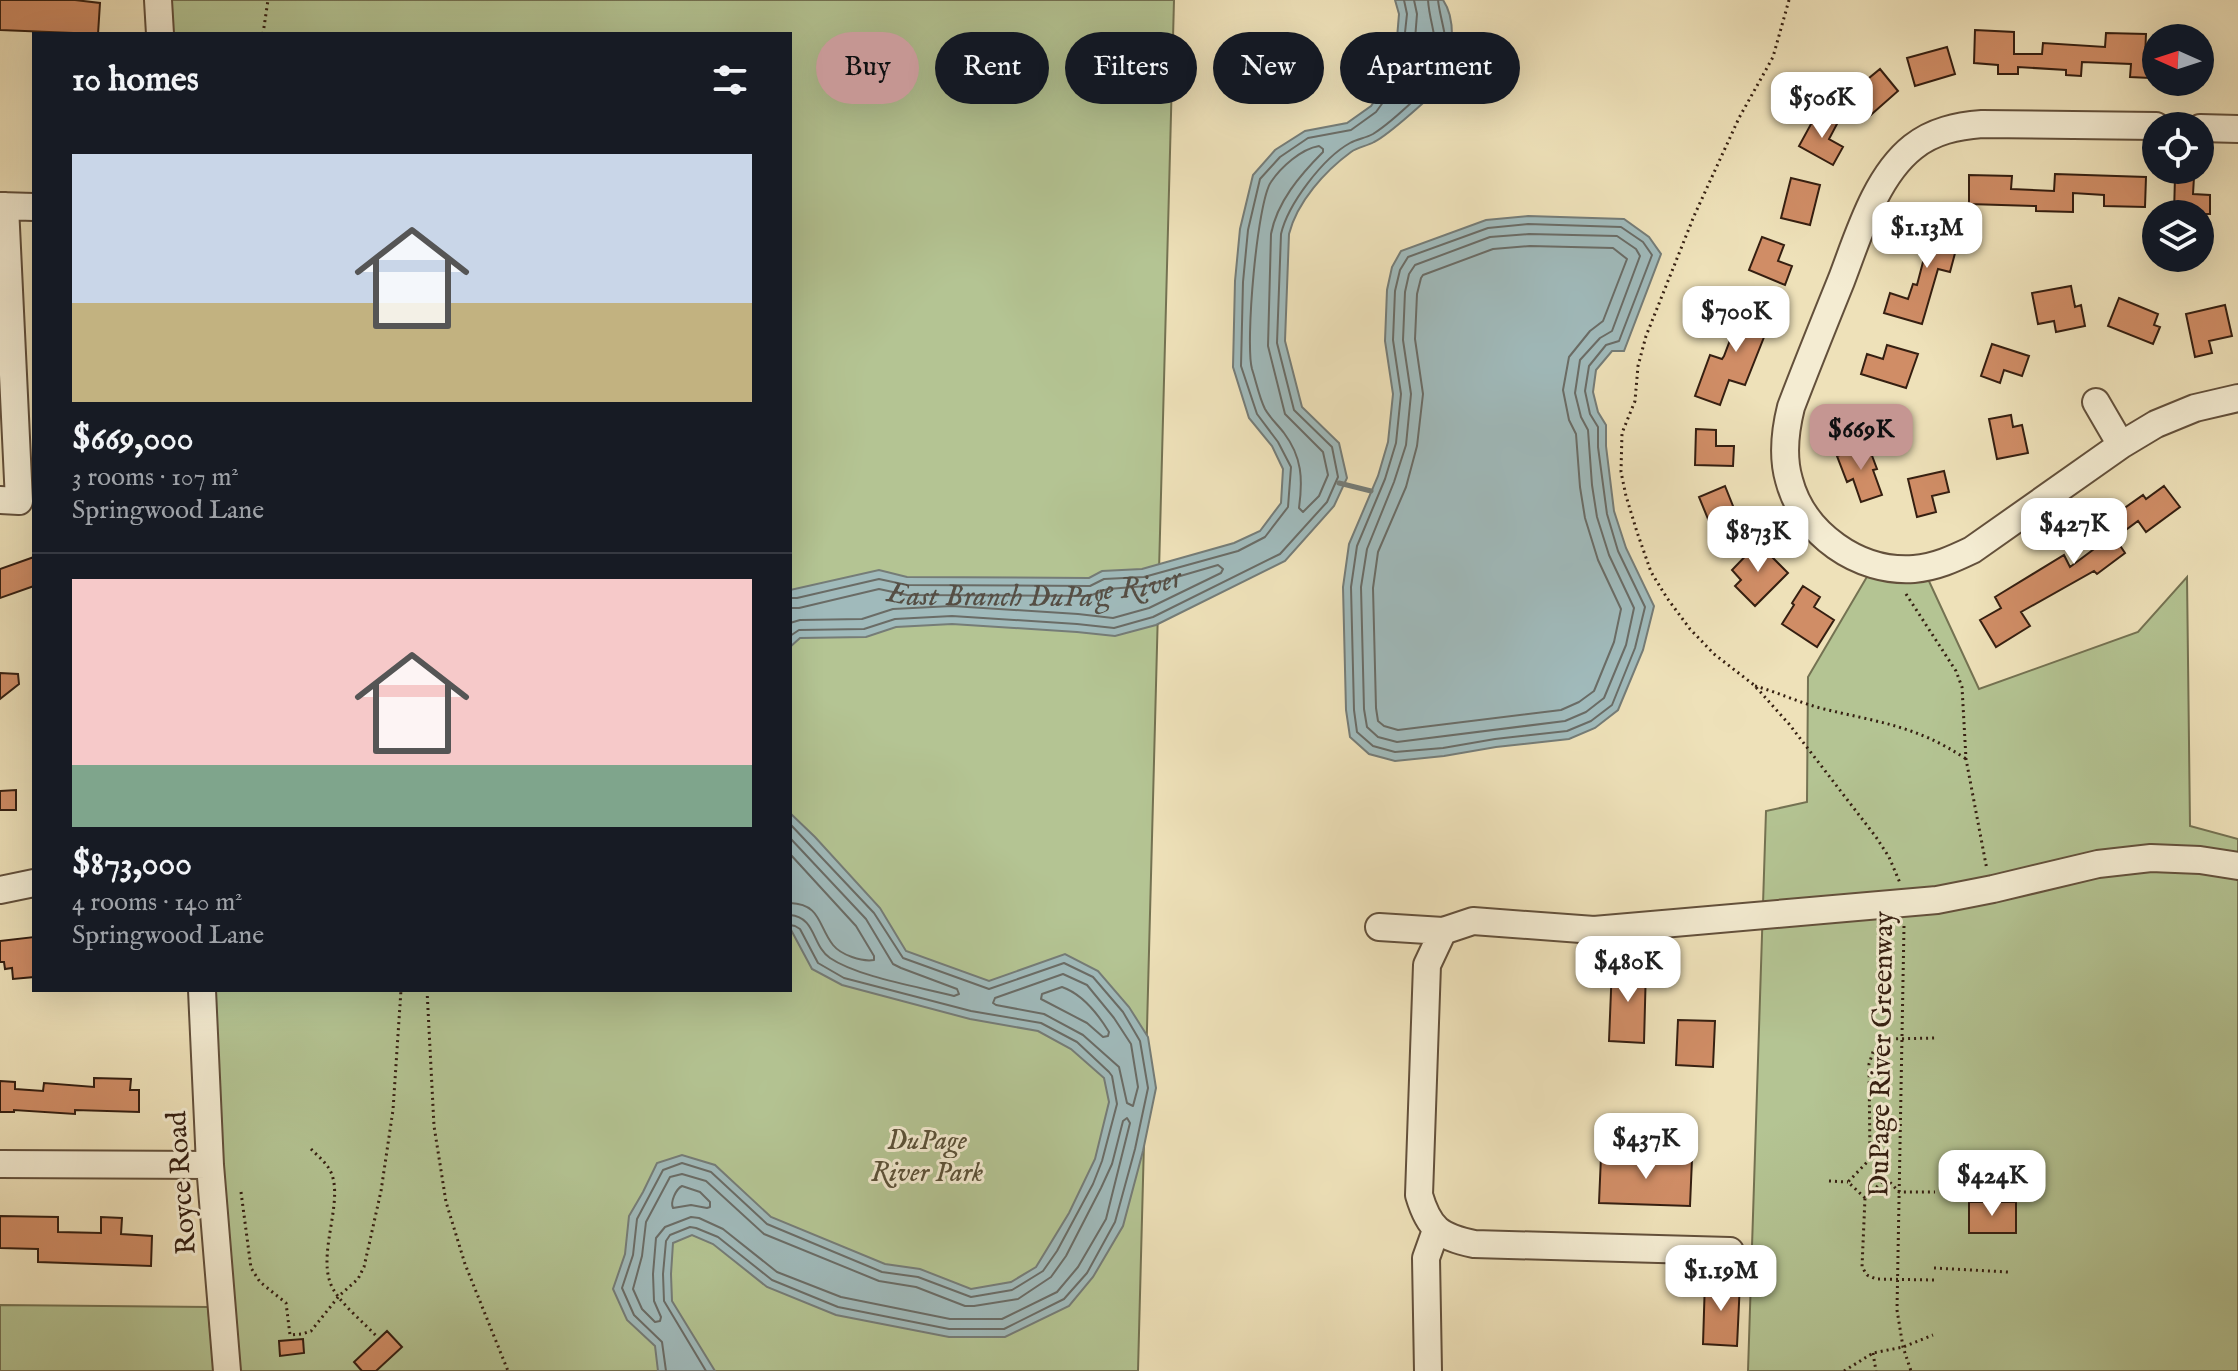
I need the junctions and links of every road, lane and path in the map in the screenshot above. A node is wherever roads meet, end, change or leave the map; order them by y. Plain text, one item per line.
1 (158, 0) edge
2 (268, 0) edge
3 (1789, 0) edge
4 (160, 32) edge
5 (263, 32) edge
6 (2142, 126) edge
7 (2214, 128) edge
8 (2238, 129) edge
9 (3, 206) edge
10 (32, 207) edge
11 (2238, 398) edge
12 (2096, 402) dead end
13 (2121, 445) junction
14 (0, 500) edge
15 (1906, 594) dead end
16 (1754, 685) junction
17 (1966, 759) junction
18 (2238, 866) edge
19 (32, 883) edge
20 (1993, 889) junction
21 (0, 890) edge
22 (1903, 902) junction
23 (1379, 927) dead end
24 (1443, 931) junction
25 (202, 992) edge
26 (401, 992) edge
27 (427, 992) edge
28 (1937, 1038) dead end
29 (1902, 1039) junction
30 (311, 1149) dead end
31 (1870, 1159) junction
32 (0, 1164) edge
33 (210, 1165) junction
34 (1886, 1178) junction
35 (1829, 1181) dead end
36 (1848, 1182) junction
37 (241, 1192) dead end
38 (1899, 1192) junction
39 (1935, 1192) dead end
40 (1865, 1198) junction
41 (1436, 1230) junction
42 (1730, 1251) dead end
43 (1934, 1268) dead end
44 (2008, 1272) dead end
45 (1898, 1279) junction
46 (1934, 1280) dead end
47 (339, 1296) junction
48 (1933, 1335) dead end
49 (378, 1338) dead end
50 (1903, 1347) junction
51 (1873, 1353) junction
52 (227, 1371) edge
53 (508, 1371) edge
54 (1428, 1371) edge
55 (1844, 1371) edge
56 (1876, 1371) edge
57 (1911, 1371) edge

1 - 4 street
2 - 5 path
3 - 16 path, DuPage River Greenway
6 - 13 street
7 - 8 street
9 - 10 street
9 - 14 street
11 - 13 street
12 - 13 street
15 - 17 path
16 - 17 path
16 - 22 path, DuPage River Greenway
17 - 20 path
18 - 20 street
19 - 21 street
20 - 22 street
22 - 24 street
22 - 29 path, DuPage River Greenway
23 - 24 street
24 - 41 street
25 - 33 street, Royce Road
26 - 47 path
27 - 53 path
28 - 29 path
29 - 31 path
29 - 38 path, DuPage River Greenway
30 - 47 path
31 - 34 path
31 - 36 path
32 - 33 street
33 - 52 street, Royce Road
34 - 38 path
34 - 40 path
35 - 36 path
36 - 40 path
37 - 47 path
38 - 39 path
38 - 45 path, DuPage River Greenway
40 - 45 path
41 - 42 street
41 - 54 street
43 - 44 path
45 - 46 path
45 - 50 path, DuPage River Greenway
47 - 49 path
48 - 50 path
50 - 51 path
50 - 57 path, DuPage River Greenway
51 - 55 path
51 - 56 path

